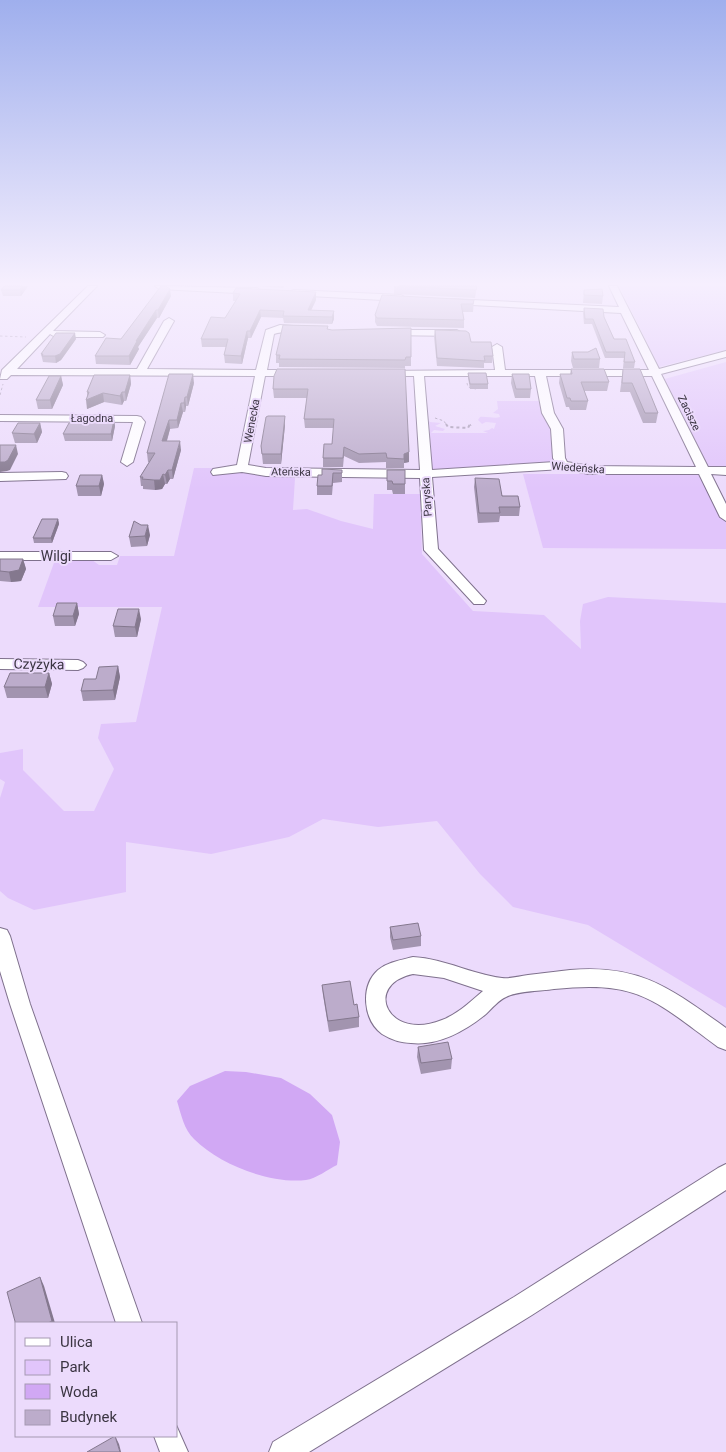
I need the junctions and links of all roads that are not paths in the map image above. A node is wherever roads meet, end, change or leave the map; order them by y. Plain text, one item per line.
1 (25, 354) edge
2 (151, 354) edge
3 (264, 354) edge
4 (498, 354) edge
5 (646, 354) edge
6 (726, 354) edge
7 (140, 372) junction
8 (260, 373) junction
9 (310, 373) edge
10 (369, 373) edge
11 (500, 373) junction
12 (655, 373) junction
13 (419, 374) junction
14 (540, 374) junction
15 (3, 377) edge
16 (0, 418) edge
17 (127, 462) dead end
18 (563, 465) junction
19 (242, 468) junction
20 (702, 471) junction
21 (726, 471) edge
22 (218, 472) dead end
23 (425, 474) junction
24 (0, 476) edge
25 (62, 476) dead end
26 (726, 517) edge
27 (0, 556) edge
28 (111, 556) dead end
29 (479, 601) dead end
30 (0, 664) edge
31 (78, 665) dead end
32 (0, 936) edge
33 (503, 987) junction
34 (726, 1040) edge
35 (726, 1176) edge
36 (130, 1322) edge
37 (168, 1437) edge
38 (174, 1452) edge
39 (283, 1452) edge

1 - 15 street
2 - 7 street
3 - 8 street, Wenecka
4 - 11 street
5 - 12 street, Zacisze
6 - 12 street
7 - 8 street
7 - 15 street
8 - 9 street
8 - 19 street, Wenecka
10 - 13 street
11 - 13 street
11 - 14 street
12 - 14 street
12 - 20 street, Zacisze
13 - 23 street, Paryska
14 - 18 street
16 - 17 street, Łagodna
18 - 20 street, Wiedeńska
18 - 23 street, Wiedeńska
19 - 22 street, Ateńska
19 - 23 street, Ateńska
20 - 21 street, Wiedeńska
20 - 26 street, Zacisze
23 - 29 street, Paryska
24 - 25 street
27 - 28 street, Wilgi
30 - 31 street, Czyżyka
32 - 36 street
33 - 33 street
33 - 34 street
35 - 39 street
37 - 38 street

